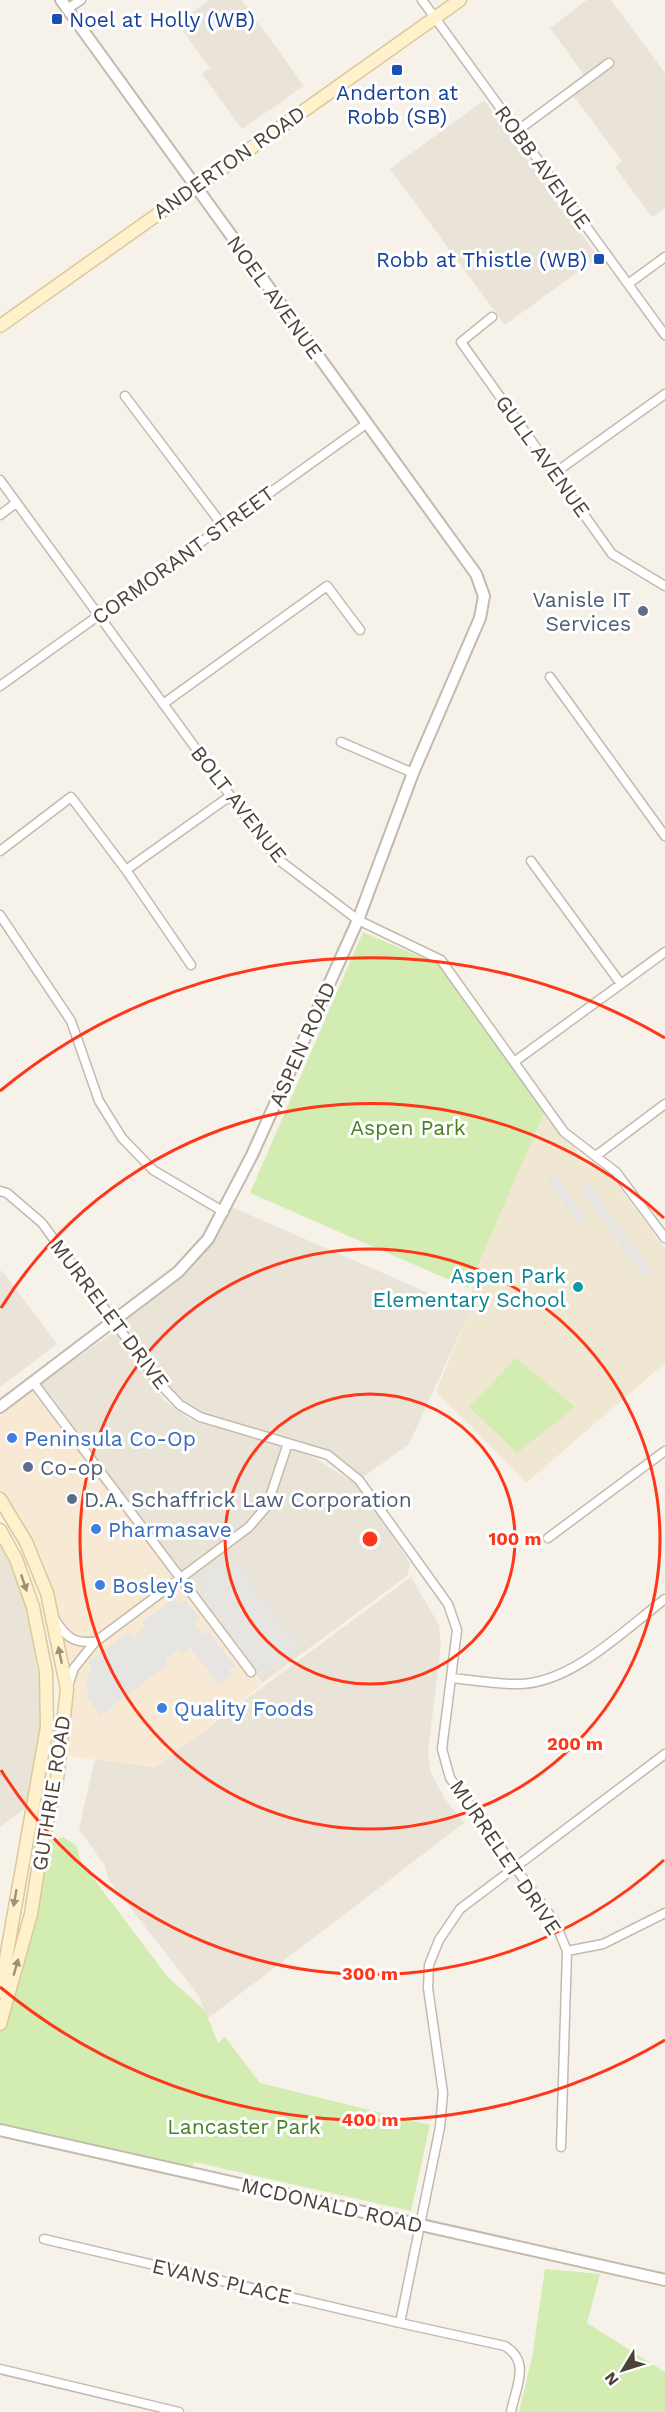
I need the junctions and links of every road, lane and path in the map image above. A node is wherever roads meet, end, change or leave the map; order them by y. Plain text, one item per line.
1 (81, 0) edge
2 (422, 0) edge
3 (460, 0) edge
4 (64, 4) edge
5 (434, 18) junction
6 (609, 63) dead end
7 (517, 131) junction
8 (195, 186) junction
9 (665, 257) edge
10 (628, 284) junction
11 (492, 317) dead end
12 (0, 326) edge
13 (665, 335) edge
14 (665, 394) edge
15 (125, 396) dead end
16 (366, 424) junction
17 (556, 472) junction
18 (0, 480) edge
19 (16, 503) junction
20 (0, 515) edge
21 (223, 526) junction
22 (665, 586) edge
23 (484, 596) joint
24 (99, 615) junction
25 (360, 630) dead end
26 (549, 677) dead end
27 (0, 686) edge
28 (163, 704) junction
29 (341, 742) dead end
30 (413, 773) junction
31 (230, 796) junction
32 (665, 836) edge
33 (0, 851) edge
34 (531, 861) dead end
35 (126, 870) junction
36 (0, 915) edge
37 (358, 920) junction
38 (665, 952) edge
39 (191, 965) dead end
40 (621, 984) junction
41 (514, 1062) junction
42 (665, 1104) edge
43 (597, 1155) junction
44 (0, 1191) edge
45 (224, 1212) junction
46 (665, 1238) edge
47 (115, 1321) junction
48 (33, 1382) junction
49 (0, 1407) edge
50 (288, 1443) junction
51 (665, 1451) edge
52 (0, 1499) edge
53 (0, 1530) edge
54 (548, 1538) dead end
55 (181, 1578) junction
56 (665, 1599) edge
57 (51, 1614) junction
58 (95, 1642) junction
59 (251, 1672) dead end
60 (452, 1678) junction
61 (67, 1689) junction
62 (665, 1754) edge
63 (515, 1867) junction
64 (665, 1913) edge
65 (567, 1951) junction
66 (0, 1992) edge
67 (0, 2024) edge
68 (0, 2130) edge
69 (561, 2147) dead end
70 (419, 2225) junction
71 (44, 2239) dead end
72 (665, 2280) edge
73 (400, 2323) junction
74 (0, 2369) edge
75 (179, 2412) edge
76 (511, 2412) edge

1 - 4 street
2 - 5 street, ROBB AVENUE
3 - 5 main road, ANDERTON ROAD
4 - 8 street, NOEL AVENUE
5 - 7 street, ROBB AVENUE
5 - 8 main road, ANDERTON ROAD
6 - 7 street
7 - 10 street, ROBB AVENUE
8 - 12 main road, ANDERTON ROAD
8 - 16 street, NOEL AVENUE
9 - 10 street
10 - 13 street, ROBB AVENUE
11 - 17 street, GULL AVENUE
14 - 17 street
15 - 21 street
16 - 21 street, CORMORANT STREET
16 - 23 street, NOEL AVENUE
17 - 22 street, GULL AVENUE
18 - 19 street, BOLT AVENUE
19 - 20 street
19 - 24 street, BOLT AVENUE
21 - 24 street, CORMORANT STREET
23 - 30 street, ASPEN ROAD
24 - 27 street, CORMORANT STREET
24 - 28 street, BOLT AVENUE
25 - 28 street
26 - 32 street
28 - 31 street, BOLT AVENUE
29 - 30 street
30 - 37 street, ASPEN ROAD
31 - 35 street
31 - 37 street, BOLT AVENUE
33 - 35 street
34 - 40 street
35 - 39 street
36 - 45 street
37 - 41 street, BOLT AVENUE
37 - 45 street, ASPEN ROAD
38 - 40 street
40 - 41 street
41 - 43 street, BOLT AVENUE
42 - 43 street
43 - 46 street, BOLT AVENUE
44 - 47 street, MURRELET DRIVE
45 - 47 street, ASPEN ROAD
47 - 48 street, ASPEN ROAD
47 - 50 street, MURRELET DRIVE
48 - 49 street, ASPEN ROAD
48 - 55 street
50 - 55 street
50 - 60 street, MURRELET DRIVE
51 - 54 street
52 - 57 main road, GUTHRIE ROAD
53 -> 66 main road, GUTHRIE ROAD
55 - 58 street
55 - 59 street
56 - 60 street
57 - 58 street
61 -> 57 main road, GUTHRIE ROAD
58 - 61 street
60 - 63 street, MURRELET DRIVE
67 -> 61 main road, GUTHRIE ROAD
62 - 63 street
63 - 65 street, MURRELET DRIVE
63 - 70 street
64 - 65 street
65 - 69 street
68 - 70 street, MCDONALD ROAD
70 - 72 street, MCDONALD ROAD
70 - 73 street
71 - 73 street, EVANS PLACE
73 - 76 street, EVANS PLACE
74 - 75 street

